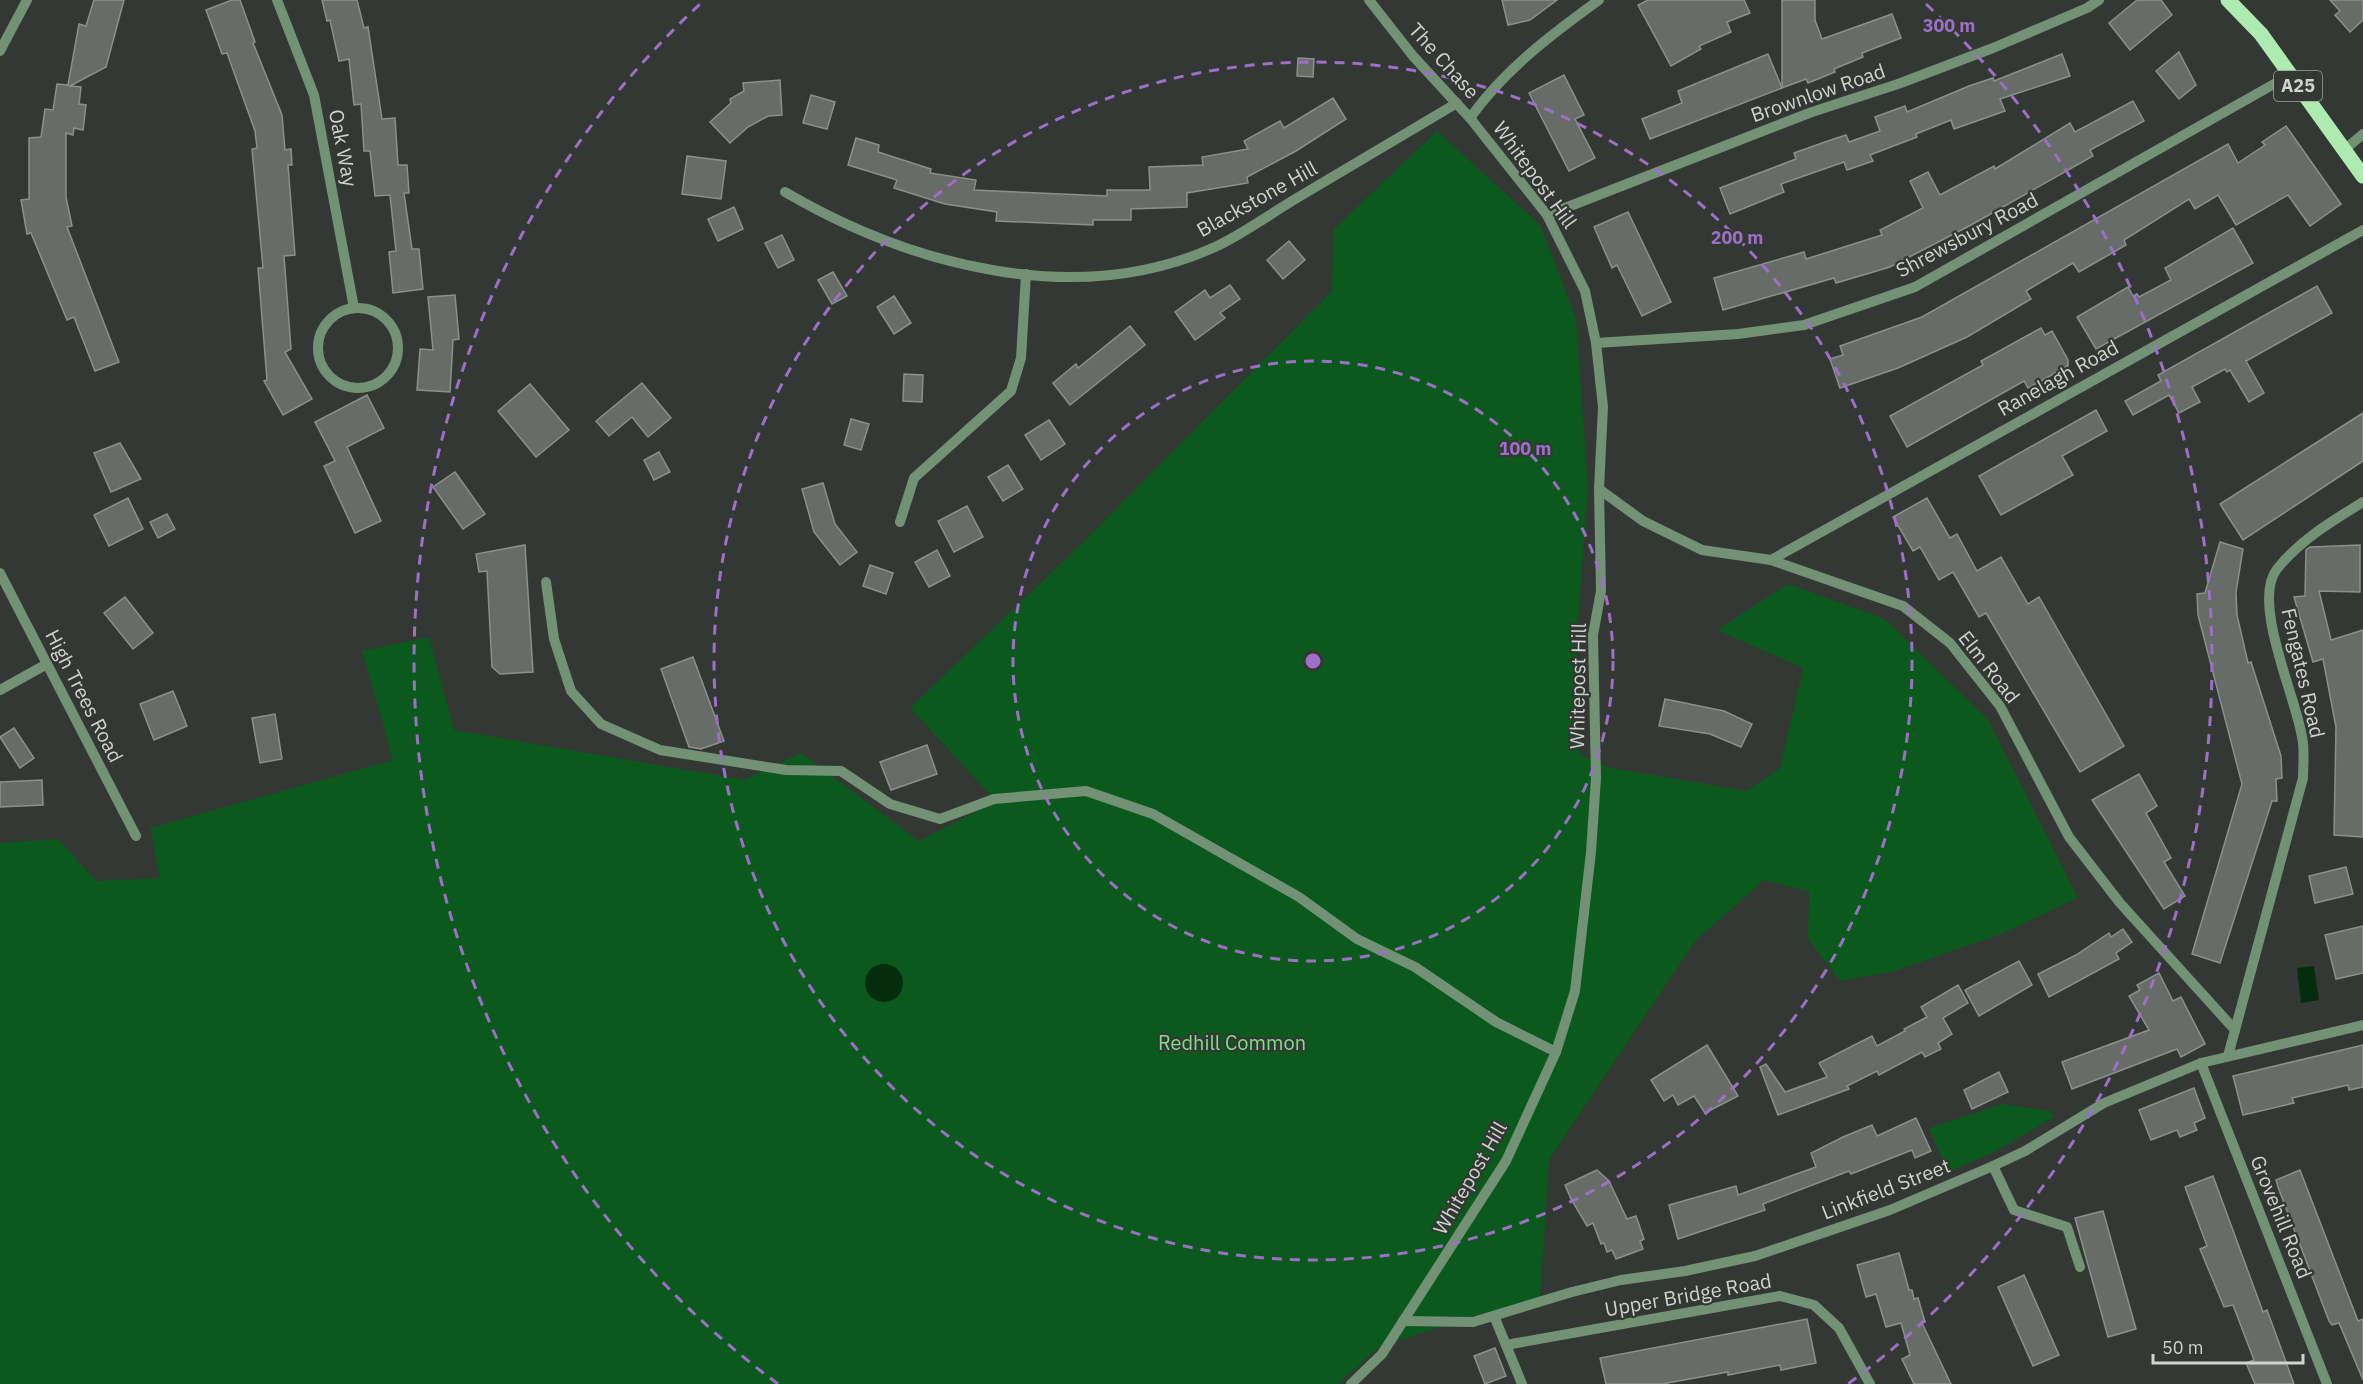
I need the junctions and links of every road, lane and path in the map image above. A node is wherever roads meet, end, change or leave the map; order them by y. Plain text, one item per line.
1 (27, 0) edge
2 (277, 0) edge
3 (1369, 0) edge
4 (1599, 0) edge
5 (2099, 0) edge
6 (2228, 0) edge
7 (0, 51) edge
8 (2290, 75) junction
9 (1457, 103) junction
10 (1470, 118) junction
11 (2363, 134) edge
12 (2343, 151) junction
13 (2363, 176) edge
14 (785, 192) dead end
15 (1547, 215) junction
16 (2363, 230) edge
17 (1026, 274) junction
18 (354, 308) junction
19 (1596, 343) junction
20 (1599, 489) junction
21 (2363, 502) edge
22 (900, 522) dead end
23 (1771, 560) junction
24 (0, 573) edge
25 (546, 582) dead end
26 (47, 664) junction
27 (0, 690) edge
28 (136, 836) dead end
29 (2363, 1025) edge
30 (2235, 1030) junction
31 (1556, 1052) junction
32 (2228, 1056) junction
33 (2201, 1063) junction
34 (1993, 1166) junction
35 (2080, 1267) dead end
36 (1494, 1316) junction
37 (1403, 1321) junction
38 (1506, 1345) junction
39 (1351, 1384) edge
40 (1522, 1384) edge
41 (1870, 1384) edge
42 (2327, 1384) edge

1 - 7 street
2 - 18 street, Oak Way
3 - 9 street, The Chase
4 - 10 street, Whitepost Hill
5 - 15 street, Brownlow Road
6 - 8 main road, A25
8 - 12 main road, A25
8 - 19 street, Shrewsbury Road
9 - 10 street, The Chase
9 - 17 street, Blackstone Hill
10 - 15 street, Whitepost Hill
11 - 12 street
12 - 13 main road, A25
14 - 17 street, Blackstone Hill
15 - 19 street, Whitepost Hill
16 - 23 street, Ranelagh Road
17 - 22 street
18 - 18 street
19 - 20 street, Whitepost Hill
20 - 23 street, Elm Road
20 - 31 street, Whitepost Hill
21 - 30 street, Fengates Road
23 - 30 street, Elm Road
24 - 26 street, High Trees Road
25 - 31 street
26 - 27 street
26 - 28 street, High Trees Road
29 - 32 street, Linkfield Street
30 - 32 street
31 - 37 street, Whitepost Hill
32 - 33 street, Linkfield Street
33 - 34 street, Linkfield Street
33 - 42 street, Grovehill Road
34 - 35 street
34 - 36 street, Linkfield Street
36 - 37 street, Linkfield Street
36 - 38 street
37 - 39 street, Whitepost Hill
38 - 40 street
38 - 41 street, Upper Bridge Road

